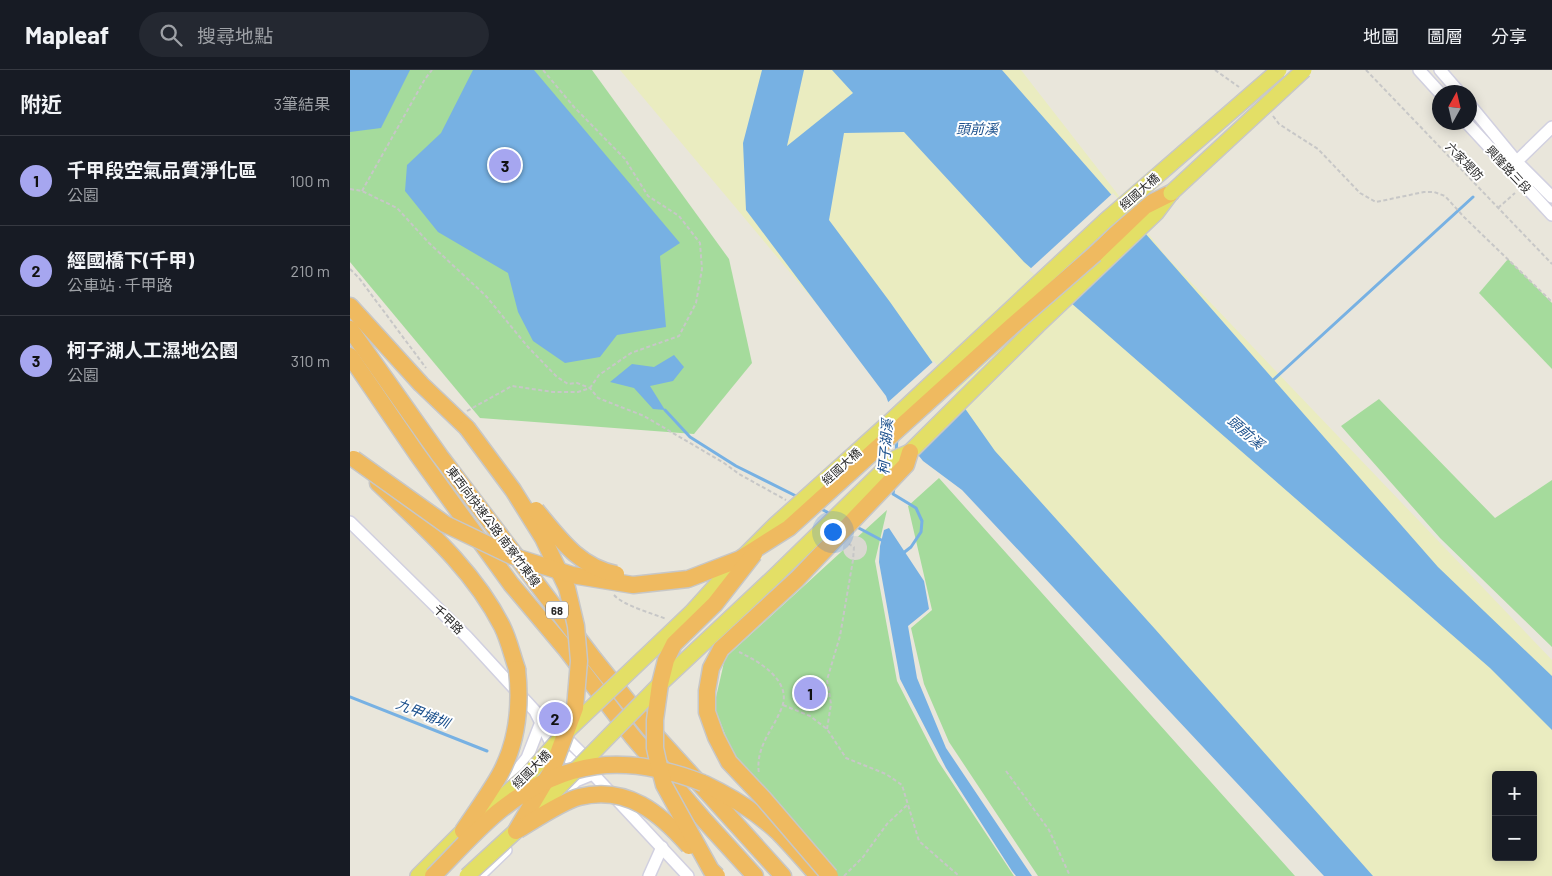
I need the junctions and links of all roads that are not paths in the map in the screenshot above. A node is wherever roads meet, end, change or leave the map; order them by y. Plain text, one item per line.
1 (1279, 70) edge
2 (1304, 70) edge
3 (1419, 70) edge
4 (1440, 70) edge
5 (1433, 85) edge
6 (1453, 85) edge
7 (1477, 115) edge
8 (1552, 127) edge
9 (1475, 130) edge
10 (1513, 165) junction
11 (1171, 193) junction
12 (1552, 197) edge
13 (1552, 215) edge
14 (350, 306) edge
15 (350, 329) edge
16 (350, 356) edge
17 (464, 422) junction
18 (910, 452) junction
19 (352, 457) edge
20 (350, 522) edge
21 (774, 526) junction
22 (660, 684) junction
23 (541, 722) junction
24 (565, 733) junction
25 (593, 774) junction
26 (512, 776) junction
27 (548, 807) junction
28 (463, 831) junction
29 (516, 831) junction
30 (662, 847) junction
31 (714, 873) edge
32 (418, 876) edge
33 (426, 876) edge
34 (433, 876) edge
35 (467, 876) edge
36 (479, 876) edge
37 (649, 876) edge
38 (688, 876) edge
39 (755, 876) edge
40 (783, 876) edge
41 (818, 876) edge
42 (830, 876) edge

1 - 21 main road, 經國大橋, bridge
2 - 11 main road, 經國大橋, bridge
3 - 5 street
4 - 6 street
7 - 10 street, 興隆路三段
8 - 10 street
9 - 10 street, 興隆路三段
10 - 12 street, 興隆路三段
10 - 13 street, 興隆路三段
11 - 18 main road, 經國大橋
11 - 19 highway, bridge
14 - 17 highway
15 - 40 highway, 東西向快速公路 南寮竹東線 / 68
16 - 39 highway, 東西向快速公路 南寮竹東線 / 68
17 - 21 highway, bridge
17 - 24 highway, bridge
18 - 22 main road, 經國大橋, bridge
18 - 42 highway, bridge
19 - 28 highway, bridge
20 - 23 street, 千甲路
21 - 22 highway, bridge
21 - 24 main road, 經國大橋, bridge
22 - 29 main road, 經國大橋, bridge
22 - 31 highway, bridge
23 - 25 street, 千甲路
23 - 26 street
24 - 28 main road, 經國大橋, bridge
24 - 29 highway, bridge
25 - 27 street
25 - 30 street, 千甲路
26 - 27 street
26 - 27 street
26 - 33 street
27 - 36 street
28 - 32 main road, 經國大橋
29 - 31 highway, bridge
29 - 35 main road, 經國大橋, bridge
30 - 37 street
30 - 38 street, 千甲路
34 - 41 highway, bridge

